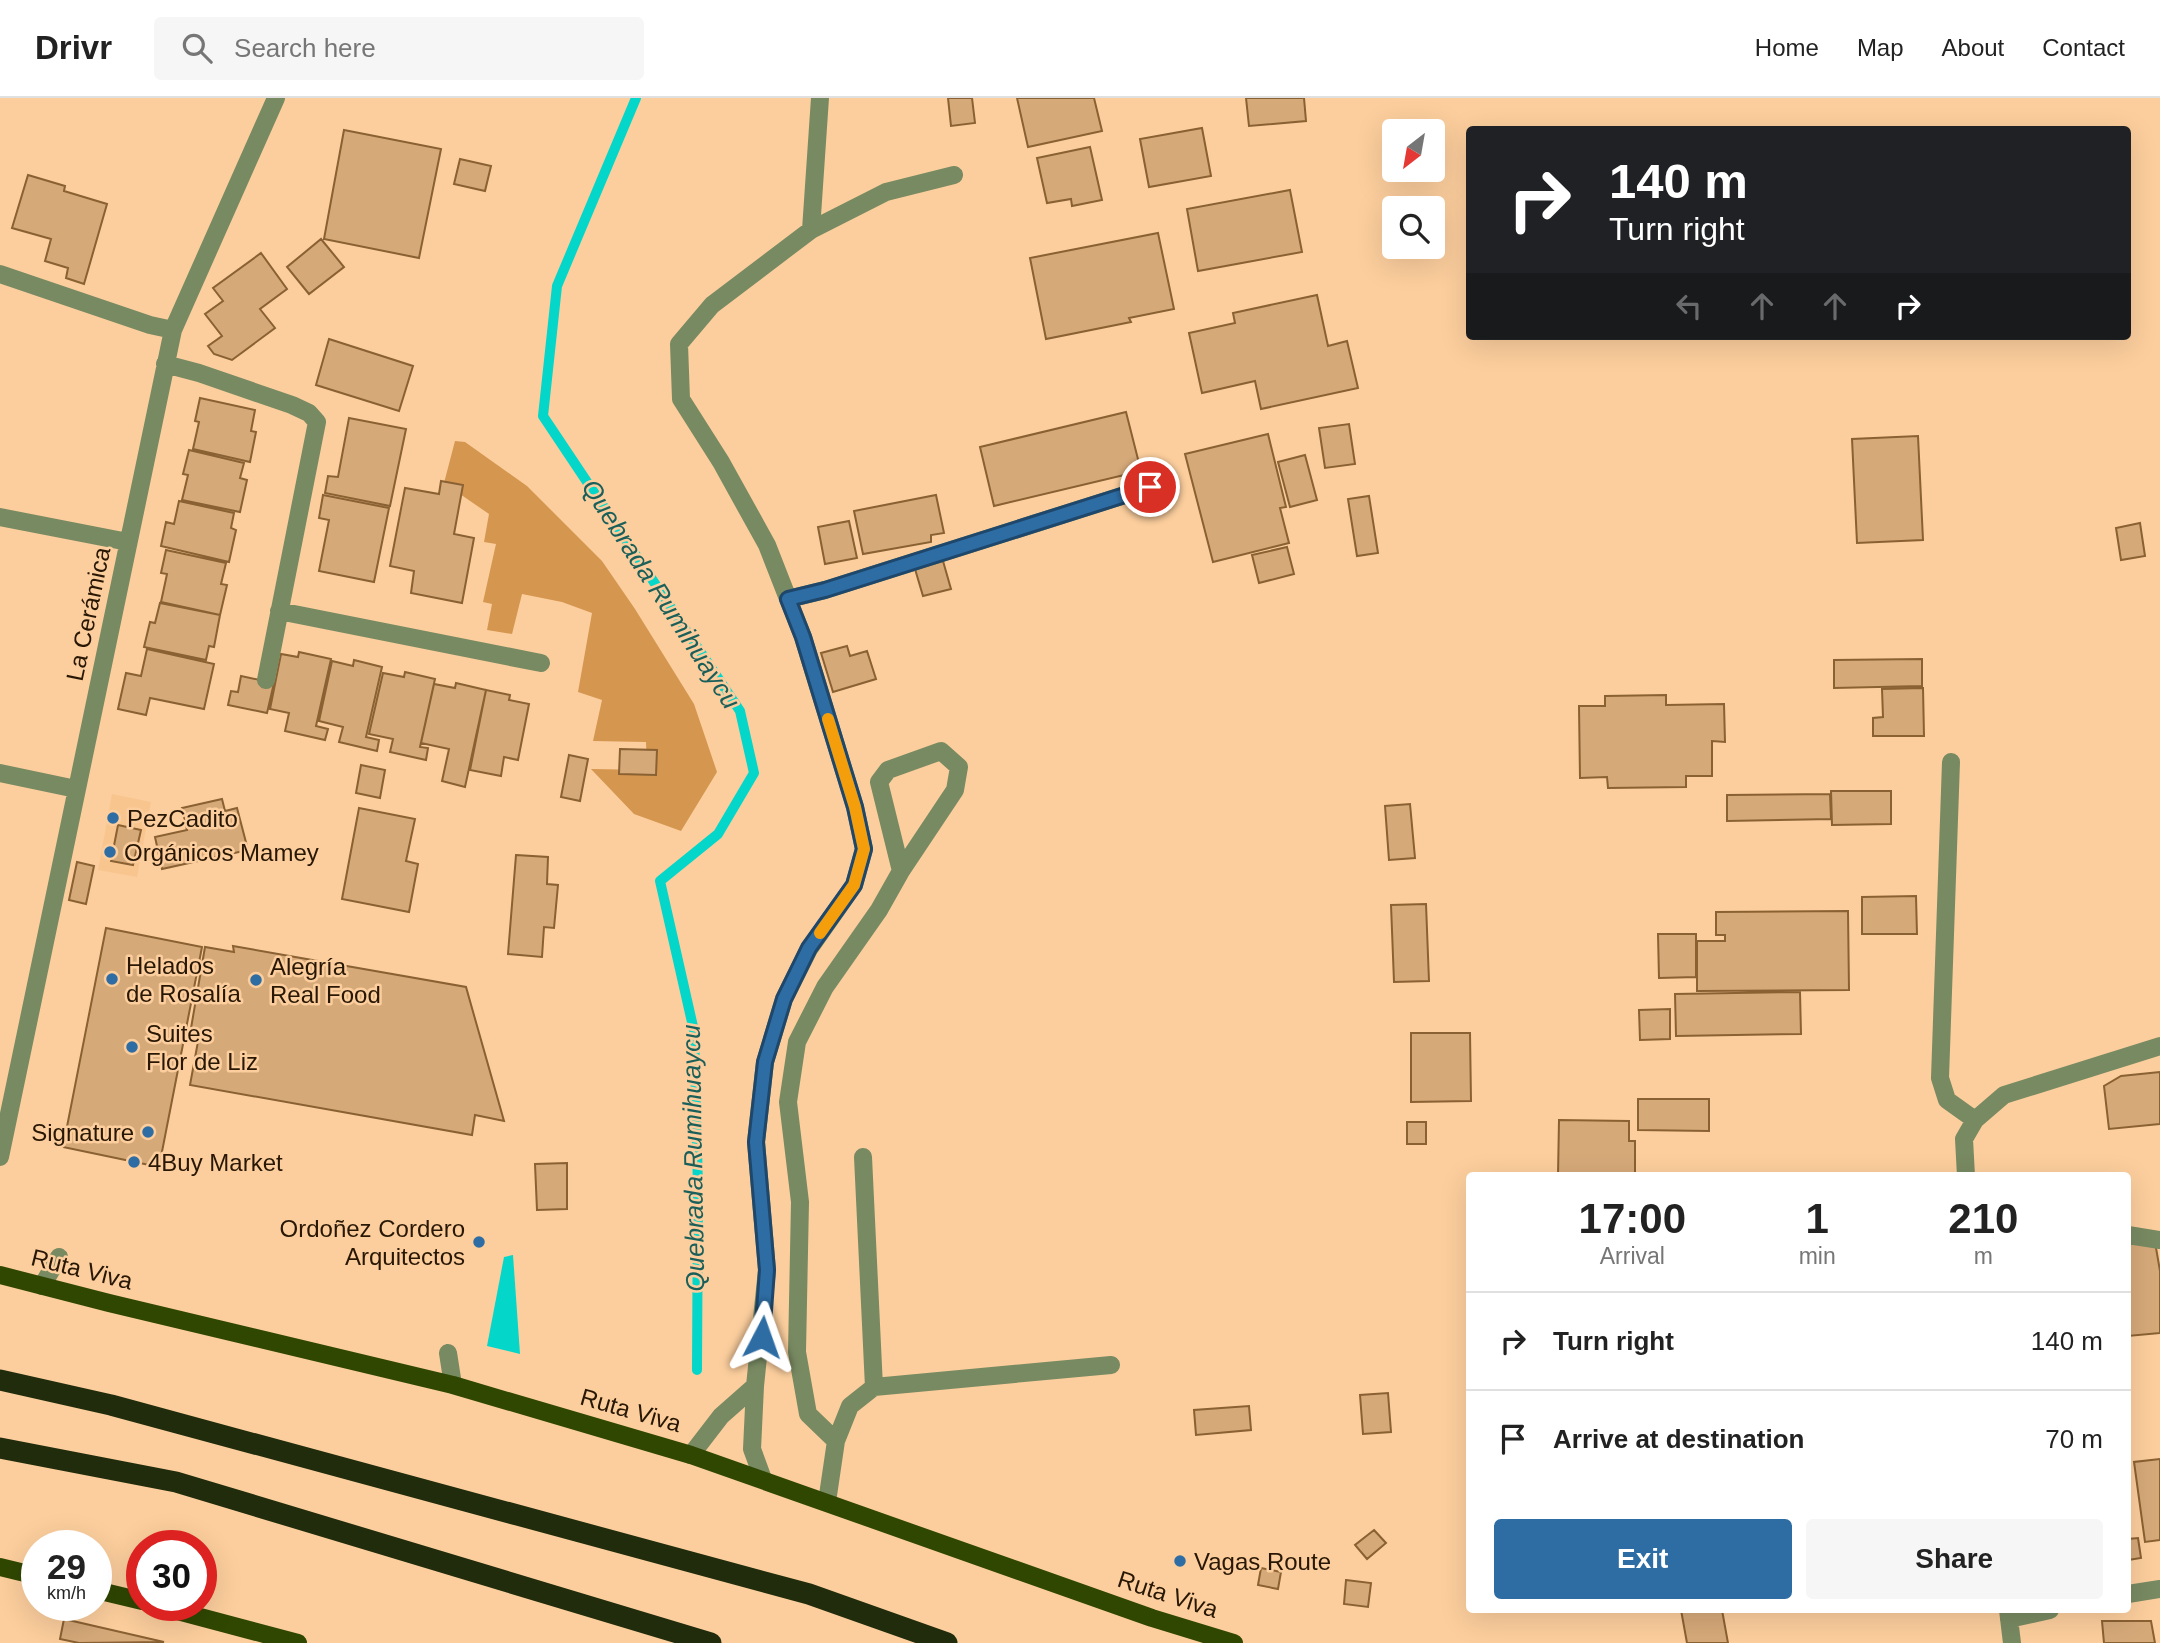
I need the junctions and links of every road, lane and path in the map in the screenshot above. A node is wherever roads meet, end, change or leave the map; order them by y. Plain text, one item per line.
1 (276, 98) edge
2 (820, 98) edge
3 (954, 175) dead end
4 (811, 230) junction
5 (0, 274) edge
6 (173, 330) junction
7 (165, 365) junction
8 (1150, 487) dead end
9 (0, 517) edge
10 (128, 542) junction
11 (788, 599) junction
12 (279, 611) junction
13 (541, 663) dead end
14 (265, 680) dead end
15 (1951, 762) dead end
16 (0, 773) edge
17 (76, 789) junction
18 (901, 871) junction
19 (2160, 1046) edge
20 (1975, 1120) junction
21 (0, 1157) edge
22 (863, 1157) dead end
23 (1966, 1172) edge
24 (2131, 1235) edge
25 (2160, 1240) edge
26 (59, 1257) dead end
27 (0, 1275) edge
28 (41, 1286) junction
29 (447, 1353) dead end
30 (1111, 1366) dead end
31 (0, 1380) edge
32 (453, 1385) junction
33 (755, 1386) junction
34 (874, 1387) junction
35 (836, 1441) junction
36 (0, 1448) edge
37 (691, 1455) junction
38 (763, 1479) junction
39 (827, 1502) junction
40 (0, 1567) edge
41 (21, 1572) edge
42 (2160, 1589) edge
43 (2131, 1594) edge
44 (2009, 1614) edge
45 (215, 1621) edge
46 (298, 1643) edge
47 (711, 1643) edge
48 (947, 1643) edge
49 (1234, 1643) edge
50 (2012, 1643) edge

1 - 6 street, La Cerámica
2 - 4 street
3 - 4 street
4 - 11 street
5 - 6 street
6 - 7 street, La Cerámica
7 - 10 street, La Cerámica
7 - 12 street
8 - 11 street
9 - 10 street
10 - 17 street, La Cerámica
11 - 33 street
12 - 13 street
12 - 14 street
15 - 20 street
16 - 17 street
17 - 21 street, La Cerámica
18 - 18 street
18 - 35 street
19 - 20 street
20 - 23 street
22 - 34 street
24 - 25 street
26 - 28 street
27 - 28 main road, Ruta Viva
28 - 32 main road, Ruta Viva
29 - 32 street
30 - 34 street
31 - 48 highway
32 - 37 main road, Ruta Viva
33 - 37 street
33 - 38 street
34 - 35 street
35 - 39 street
36 - 47 highway
37 - 38 main road, Ruta Viva
38 - 39 main road, Ruta Viva
39 - 49 main road, Ruta Viva
40 - 41 main road
42 - 43 street
44 - 50 street
45 - 46 main road

